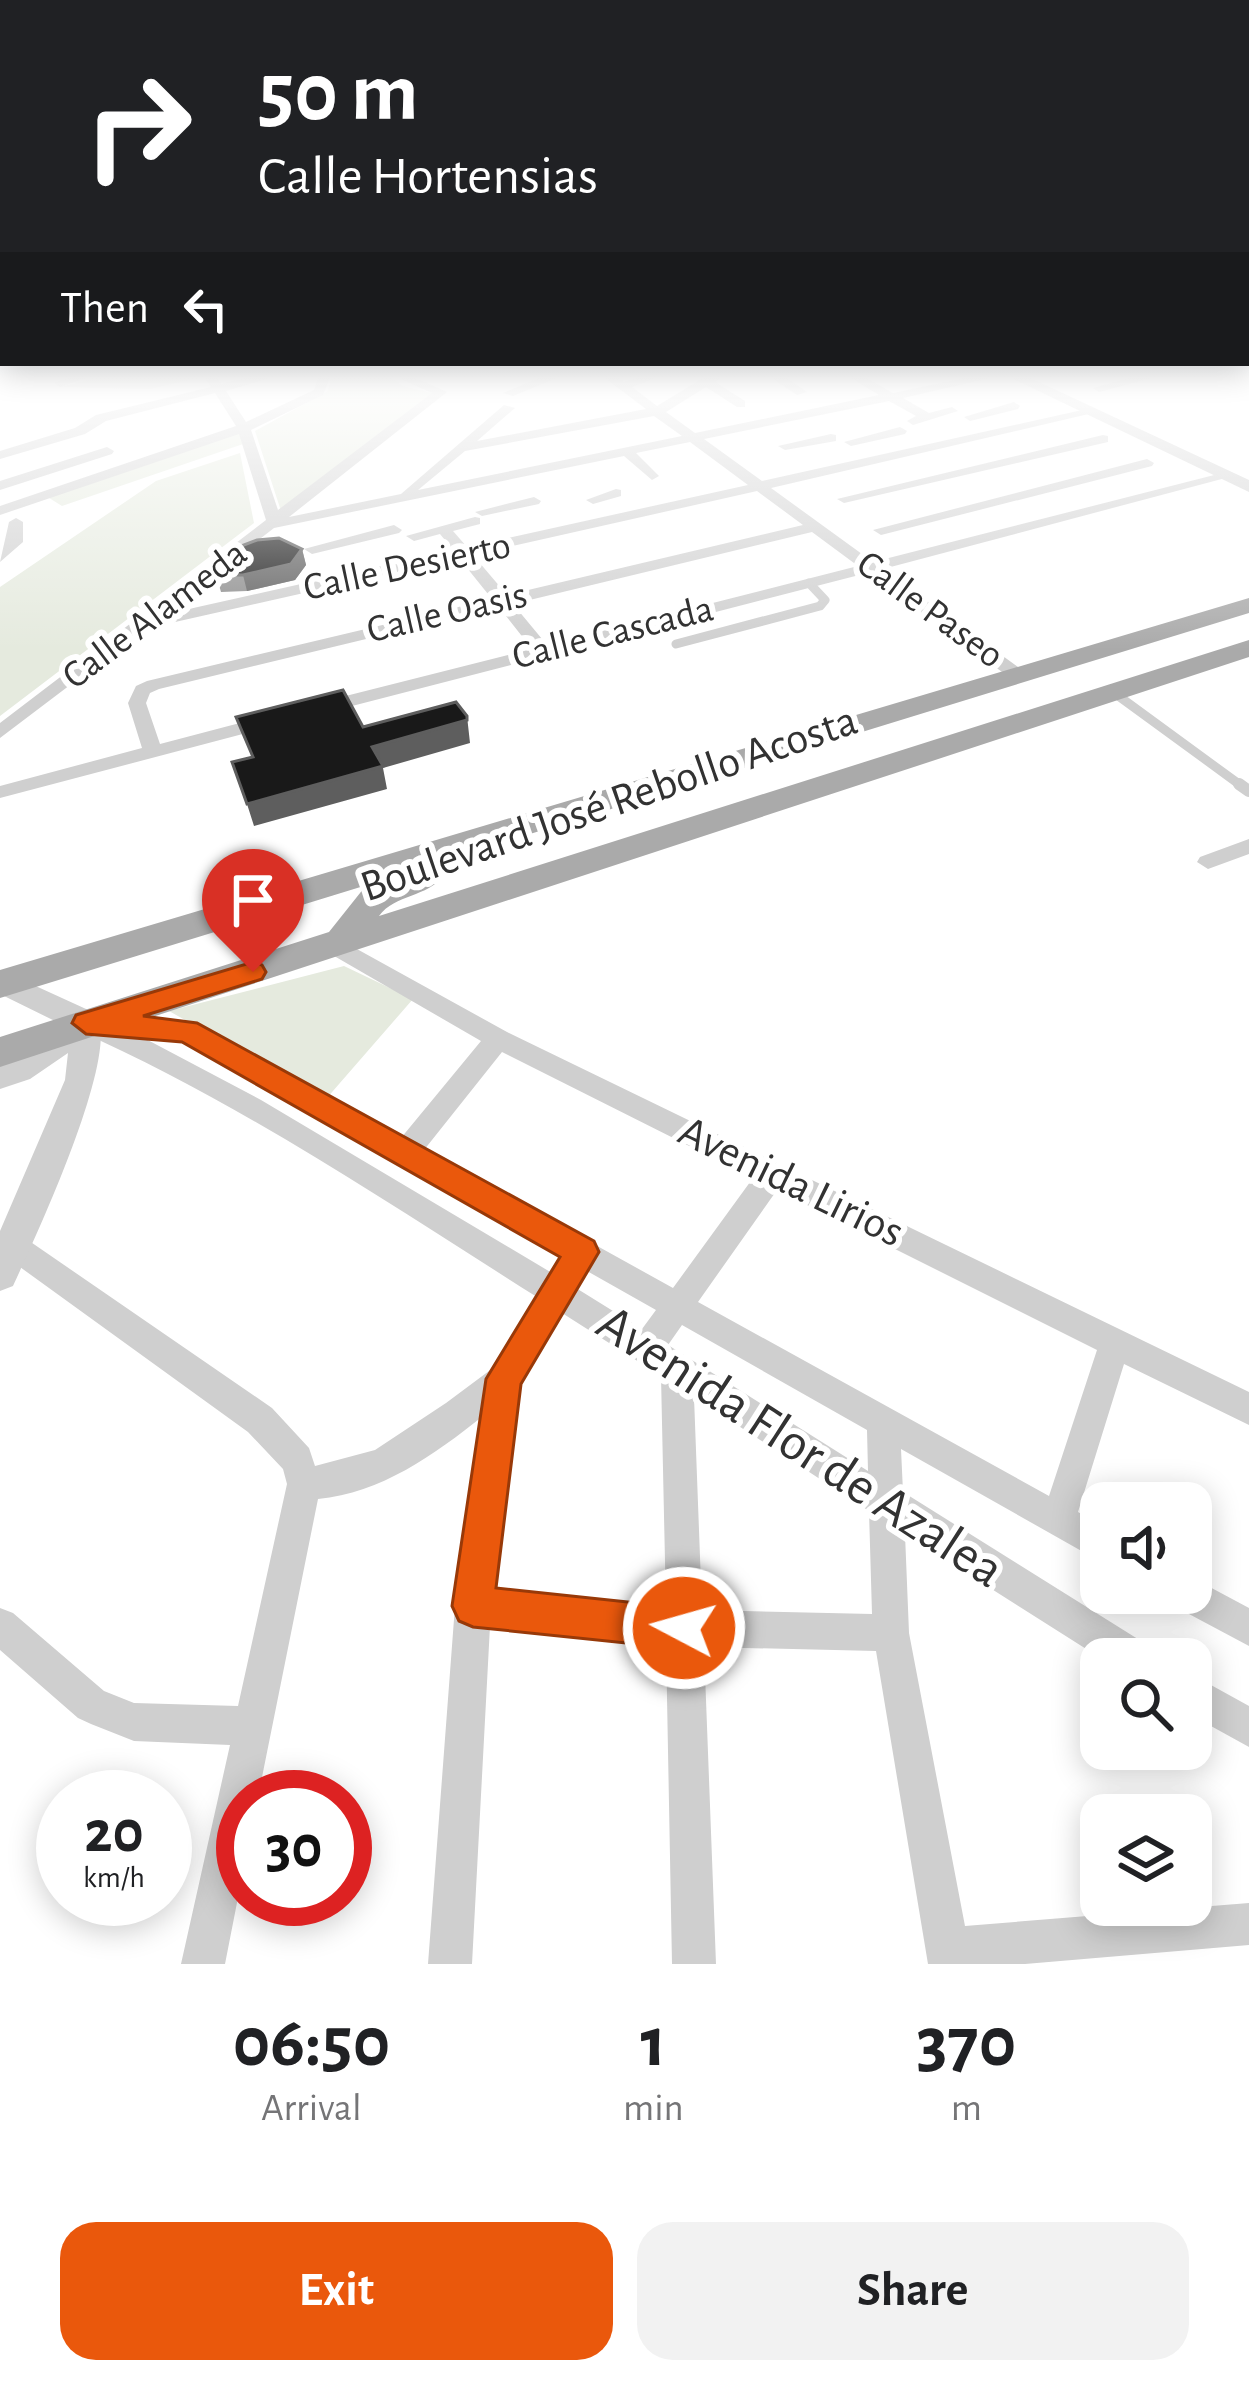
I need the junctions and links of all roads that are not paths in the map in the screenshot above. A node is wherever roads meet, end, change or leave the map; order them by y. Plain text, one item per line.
1 (59, 467) edge
2 (105, 467) edge
3 (133, 467) edge
4 (165, 467) edge
5 (256, 467) edge
6 (347, 467) edge
7 (438, 467) edge
8 (554, 467) edge
9 (647, 467) edge
10 (736, 467) edge
11 (857, 467) edge
12 (931, 467) edge
13 (978, 467) edge
14 (1136, 467) edge
15 (1206, 467) edge
16 (848, 469) junction
17 (114, 472) junction
18 (1108, 473) junction
19 (945, 475) junction
20 (1226, 476) junction
21 (21, 479) junction
22 (488, 480) junction
23 (634, 482) dead end
24 (0, 486) edge
25 (764, 487) junction
26 (1249, 488) edge
27 (1043, 489) junction
28 (880, 490) junction
29 (616, 493) dead end
30 (1150, 495) junction
31 (44, 496) junction
32 (400, 497) junction
33 (844, 499) dead end
34 (534, 501) dead end
35 (984, 502) junction
36 (508, 506) junction
37 (61, 507) junction
38 (0, 511) edge
39 (334, 512) junction
40 (1086, 512) junction
41 (620, 520) junction
42 (921, 520) junction
43 (275, 524) junction
44 (817, 526) junction
45 (1024, 527) junction
46 (11, 528) edge
47 (394, 530) dead end
48 (444, 530) junction
49 (881, 530) dead end
50 (415, 536) dead end
51 (355, 539) junction
52 (957, 545) junction
53 (312, 549) dead end
54 (466, 555) junction
55 (0, 557) edge
56 (871, 567) junction
57 (809, 583) junction
58 (502, 599) junction
59 (1249, 605) edge
60 (145, 623) junction
61 (676, 644) dead end
62 (1249, 648) edge
63 (543, 651) junction
64 (1019, 676) junction
65 (1113, 692) junction
66 (0, 732) edge
67 (153, 751) junction
68 (904, 756) junction
69 (1249, 791) edge
70 (0, 792) edge
71 (622, 793) junction
72 (1249, 846) edge
73 (1208, 862) dead end
74 (337, 946) junction
75 (2, 984) edge
76 (86, 1023) junction
77 (499, 1039) junction
78 (0, 1052) edge
79 (0, 1076) edge
80 (406, 1152) junction
81 (773, 1173) junction
82 (582, 1252) junction
83 (6, 1260) edge
84 (557, 1291) junction
85 (676, 1306) junction
86 (1116, 1340) junction
87 (662, 1356) junction
88 (504, 1379) junction
89 (1249, 1409) edge
90 (883, 1426) junction
91 (304, 1484) junction
92 (887, 1507) junction
93 (1058, 1520) junction
94 (1080, 1532) edge
95 (473, 1606) junction
96 (1212, 1607) edge
97 (0, 1626) edge
98 (684, 1628) junction
99 (1249, 1628) edge
100 (891, 1633) junction
101 (1102, 1638) edge
102 (1212, 1706) edge
103 (253, 1726) junction
104 (1249, 1728) edge
105 (1249, 1924) edge
106 (949, 1957) edge
107 (203, 1964) edge
108 (450, 1964) edge
109 (694, 1964) edge

1 - 21 street
2 - 17 street
3 - 17 street
4 - 37 street
5 - 43 street
6 - 43 street, Calle Alameda
7 - 32 street
8 - 22 street
9 - 23 street
10 - 25 street, Calle Paseo
11 - 16 street, Calle Desierto
12 - 19 street
13 - 19 street
14 - 18 street
15 - 20 street
16 - 25 street, Calle Desierto
16 - 28 street
17 - 31 street
18 - 27 street
18 - 30 street
19 - 28 street
20 - 26 street
20 - 30 street, Calle Cascada
21 - 24 street
21 - 31 street
22 - 32 street
22 - 36 street
25 - 41 street, Calle Desierto
25 - 44 street, Calle Paseo
27 - 35 street
27 - 40 street
28 - 33 street
29 - 41 street
30 - 40 street, Calle Cascada
31 - 37 street
31 - 38 street
32 - 39 street
34 - 36 street
35 - 42 street
35 - 45 street
36 - 48 street
37 - 46 street
39 - 43 street
39 - 51 street
40 - 45 street, Calle Cascada
41 - 54 street, Calle Desierto
42 - 49 street
42 - 52 street
43 - 60 street, Calle Alameda
44 - 56 street, Calle Paseo
44 - 58 street, Calle Oasis
45 - 52 street, Calle Cascada
46 - 55 street
47 - 51 street
48 - 50 street
48 - 54 street
51 - 53 street
52 - 56 street, Calle Cascada
54 - 58 street
54 - 60 street, Calle Desierto
56 - 57 street, Calle Cascada
56 - 64 street, Calle Paseo
57 - 61 lane
57 - 63 street, Calle Cascada
58 - 63 street
58 - 67 street, Calle Oasis
59 - 64 main road, Boulevard José Rebollo Acosta
60 - 66 street, Calle Alameda
62 - 65 main road, Boulevard José Rebollo Acosta
63 - 67 street, Calle Cascada
64 - 68 main road
64 - 71 main road, Boulevard José Rebollo Acosta
65 - 68 main road, Boulevard José Rebollo Acosta
65 - 69 lane
67 - 70 street, Calle Cascada
68 - 74 main road, Boulevard José Rebollo Acosta
71 - 74 main road
71 - 75 main road, Boulevard José Rebollo Acosta
72 - 73 street
74 - 76 main road, Boulevard José Rebollo Acosta
74 - 77 street, Avenida Lirios
75 - 76 street
76 - 78 main road, Boulevard José Rebollo Acosta
76 - 79 street
76 - 80 street, Avenida Flor de Azalea
76 - 83 street
76 - 84 street, Avenida Flor de Azalea
77 - 80 street
77 - 81 street, Avenida Lirios
80 - 82 street, Avenida Flor de Azalea
81 - 85 street
81 - 86 street, Avenida Lirios
82 - 84 street
82 - 85 street, Avenida Flor de Azalea
83 - 91 street
84 - 87 street, Avenida Flor de Azalea
84 - 88 street
85 - 87 street
85 - 90 street, Avenida Flor de Azalea
86 - 89 street, Avenida Lirios
86 - 93 street
87 - 92 street, Avenida Flor de Azalea
87 - 98 street
88 - 91 street
88 - 95 street
90 - 92 street
90 - 93 street, Avenida Flor de Azalea
91 - 103 street
92 - 100 street
92 - 101 street, Avenida Flor de Azalea
93 - 94 street, Avenida Flor de Azalea
95 - 98 street
95 - 108 street
96 - 99 street
97 - 103 street
98 - 100 street
98 - 109 street
100 - 106 street
102 - 104 street
103 - 107 street
105 - 106 street

